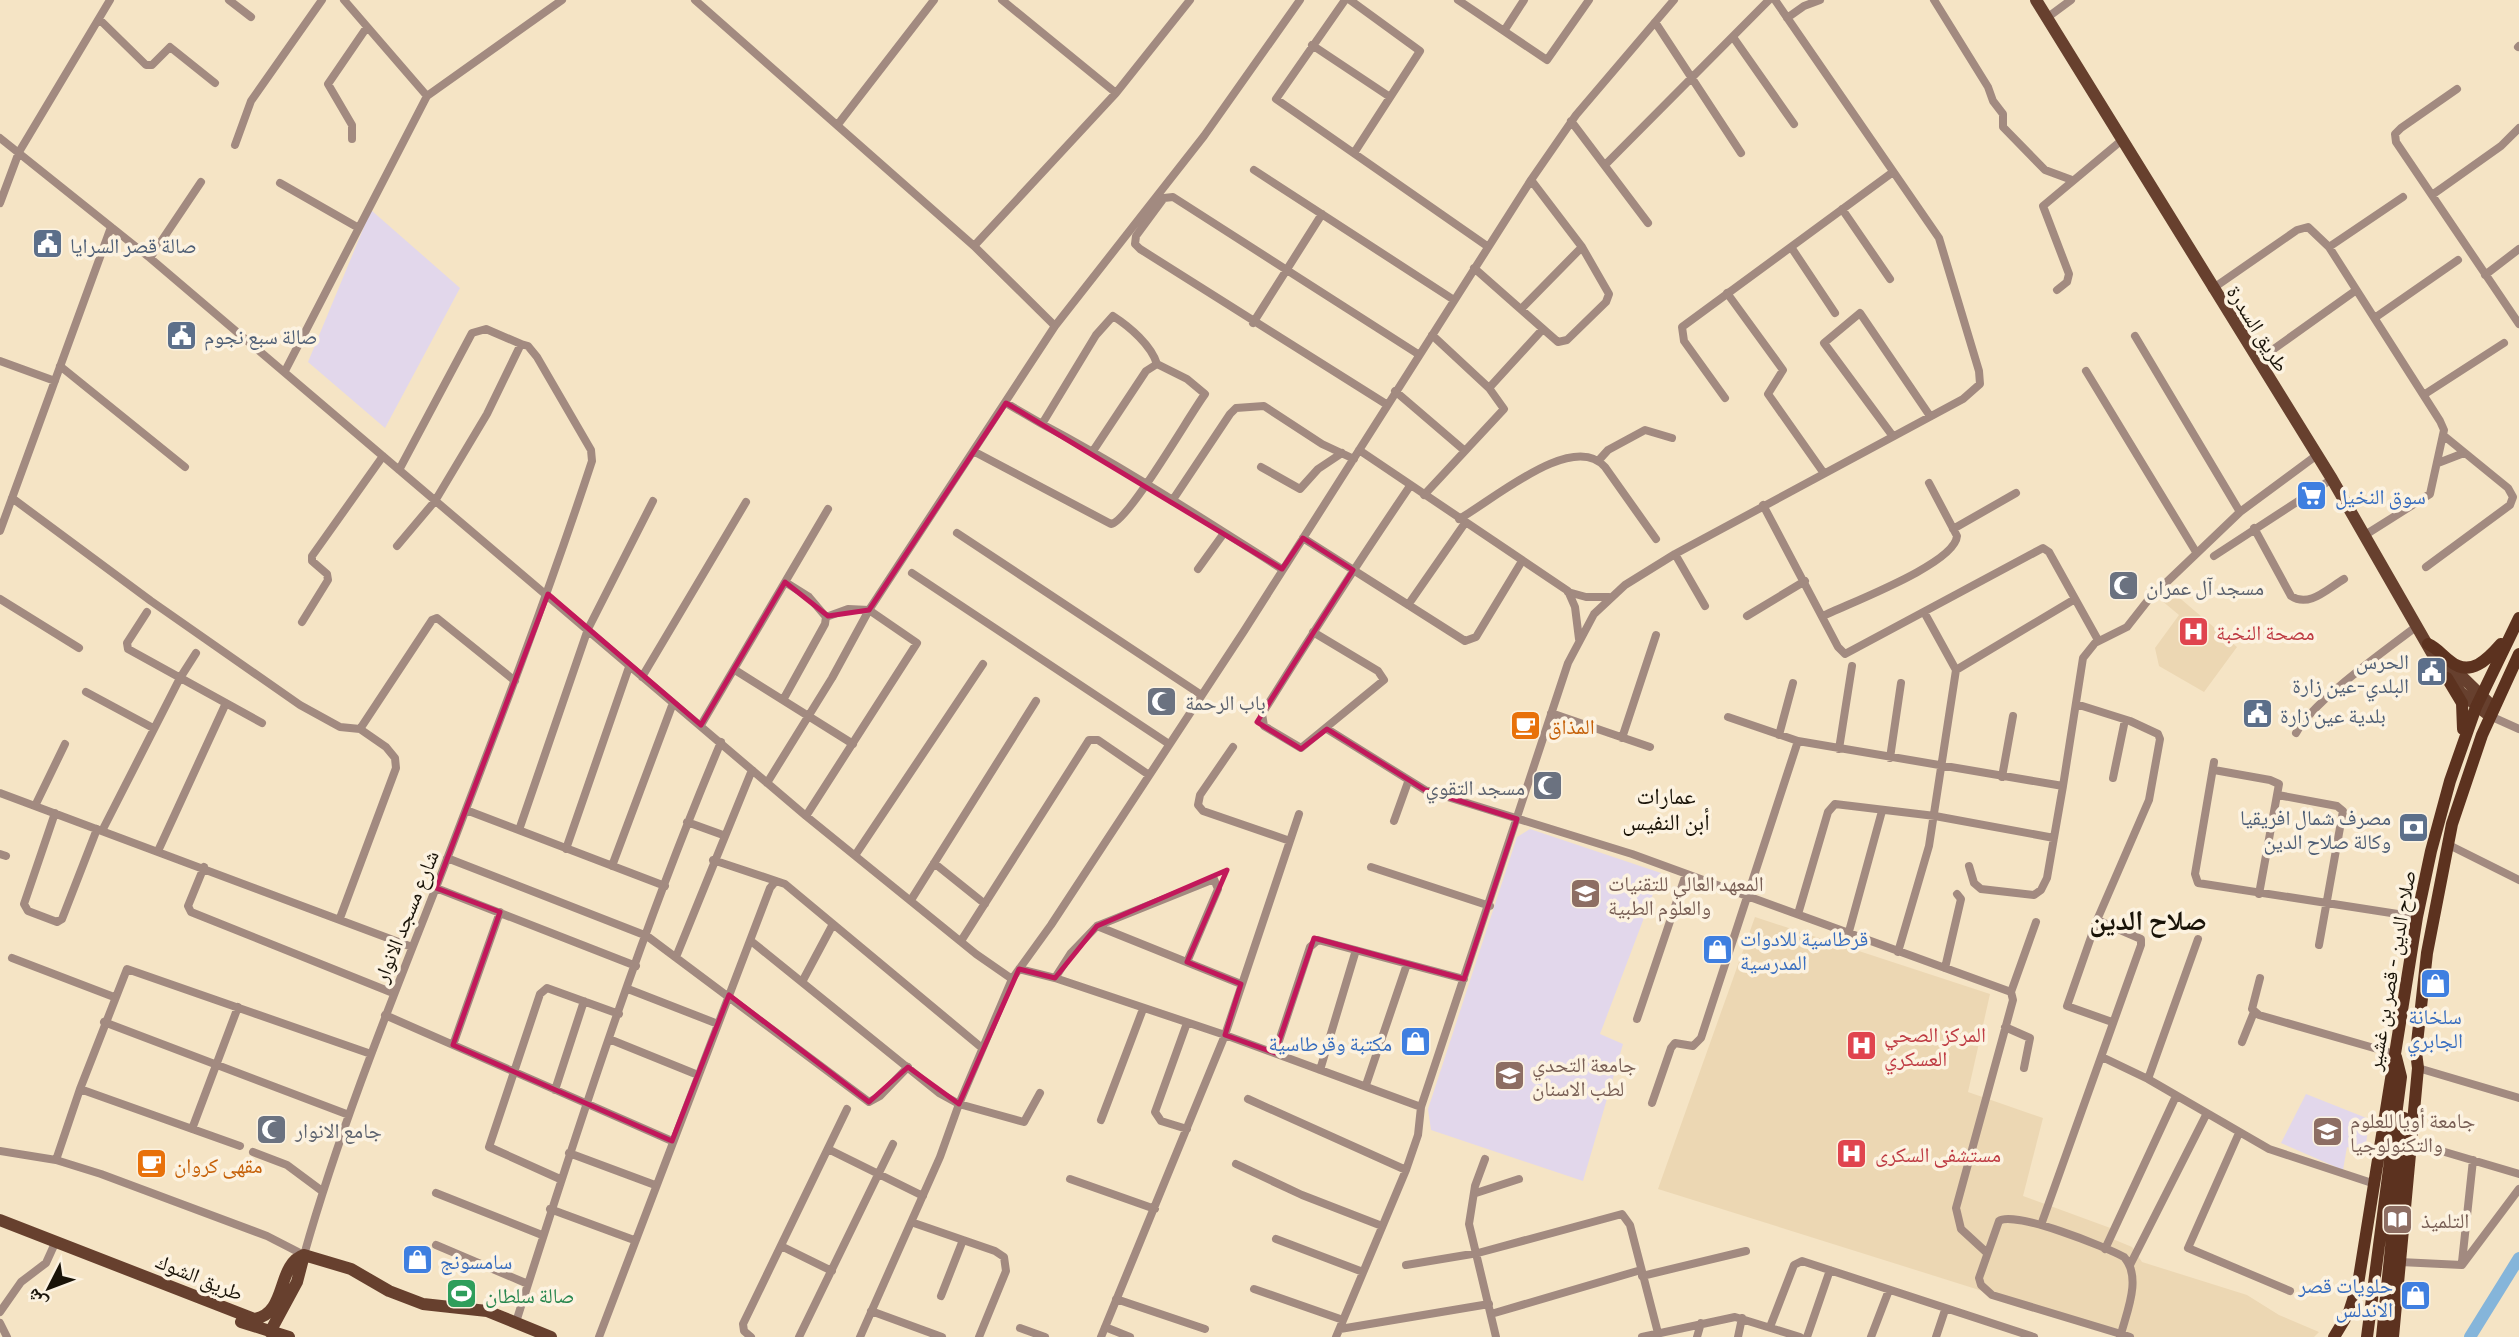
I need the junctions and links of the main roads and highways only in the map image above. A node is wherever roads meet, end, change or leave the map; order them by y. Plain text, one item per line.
1 (2036, 0) edge
2 (2519, 618) edge
3 (2511, 634) junction
4 (2428, 645) junction
5 (2519, 654) edge
6 (2447, 678) junction
7 (2482, 694) junction
8 (2476, 707) junction
9 (2495, 714) junction
10 (2460, 750) junction
11 (2416, 1052) junction
12 (2395, 1054) junction
13 (0, 1220) edge
14 (0, 1227) edge
15 (55, 1245) junction
16 (304, 1255) junction
17 (249, 1321) junction
18 (269, 1335) edge
19 (289, 1337) edge
20 (551, 1337) edge
21 (2334, 1337) edge
22 (2367, 1337) edge
23 (2382, 1337) edge
24 (2393, 1337) edge

1 - 4 main road, طريق السدرة
2 - 3 highway, صلاح الدين - قصر بن غشير
3 - 4 highway
3 - 7 highway, صلاح الدين - قصر بن غشير
4 - 6 main road, طريق السدرة
4 - 7 main road
5 - 9 highway
6 - 8 main road, طريق السدرة
6 - 10 highway
7 - 8 highway, صلاح الدين - قصر بن غشير
7 - 9 main road
8 - 9 main road, طريق السدرة
8 - 10 highway, صلاح الدين - قصر بن غشير
9 - 11 highway
10 - 12 highway, صلاح الدين - قصر بن غشير
11 - 23 highway
11 - 24 highway
12 - 21 highway, صلاح الدين - قصر بن غشير
12 - 22 highway
13 - 15 main road, طريق الشوك
14 - 15 main road, طريق الشوك
15 - 17 main road, طريق الشوك
16 - 17 main road, طريق الشوك
16 - 18 main road
16 - 20 main road
17 - 18 main road, طريق الشوك
18 - 19 main road, طريق الشوك

